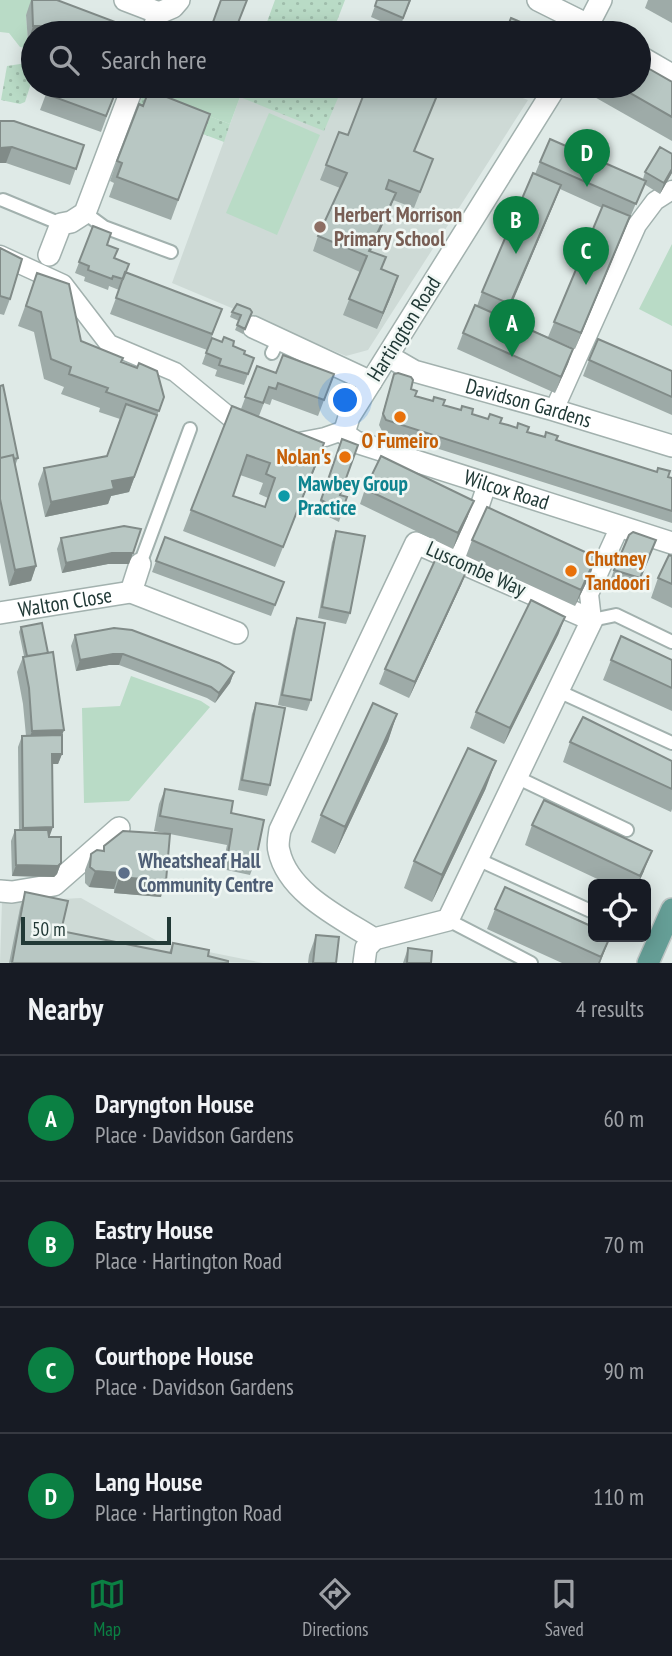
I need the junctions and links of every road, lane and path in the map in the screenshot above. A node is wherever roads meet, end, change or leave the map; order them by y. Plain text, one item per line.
1 (125, 0) edge
2 (179, 0) edge
3 (538, 0) edge
4 (601, 0) edge
5 (159, 13) junction
6 (156, 21) edge
7 (573, 21) edge
8 (594, 21) edge
9 (651, 63) edge
10 (672, 75) edge
11 (124, 98) edge
12 (549, 98) edge
13 (672, 190) edge
14 (3, 200) dead end
15 (85, 213) junction
16 (61, 224) junction
17 (171, 253) dead end
18 (0, 255) edge
19 (49, 255) dead end
20 (253, 327) dead end
21 (388, 356) junction
22 (370, 382) junction
23 (554, 410) junction
24 (190, 429) dead end
25 (345, 430) junction
26 (672, 446) edge
27 (487, 484) junction
28 (620, 526) junction
29 (672, 543) edge
30 (455, 558) junction
31 (140, 564) joint
32 (131, 592) junction
33 (0, 612) edge
34 (592, 620) junction
35 (237, 633) dead end
36 (672, 642) edge
37 (558, 691) junction
38 (672, 743) edge
39 (516, 777) junction
40 (119, 828) dead end
41 (627, 830) dead end
42 (477, 859) junction
43 (0, 891) edge
44 (672, 909) edge
45 (588, 910) edge
46 (448, 920) junction
47 (373, 939) junction
48 (364, 963) edge
49 (531, 963) edge
50 (648, 963) edge

1 - 5 street
2 - 5 street
3 - 7 street
4 - 8 street
5 - 6 street
9 - 10 street
11 - 15 street
12 - 21 street, Hartington Road
13 - 23 street
14 - 16 lane
15 - 16 street
15 - 17 lane
16 - 19 street
18 - 25 street
20 - 22 street
21 - 22 street, Hartington Road
21 - 23 street, Davidson Gardens
22 - 25 street, Hartington Road
23 - 26 street, Davidson Gardens
24 - 31 lane
25 - 27 street, Wilcox Road
27 - 28 street, Wilcox Road
27 - 30 street
28 - 29 street, Wilcox Road
28 - 34 street
30 - 34 street, Luscombe Way
30 - 47 street, Luscombe Way
31 - 32 street, Walton Close
32 - 33 street, Walton Close
32 - 35 street, Walton Close
34 - 36 lane
34 - 37 street
37 - 38 lane
37 - 39 street
39 - 41 lane
39 - 42 street
40 - 43 street
42 - 45 lane
42 - 46 street
44 - 50 main road
46 - 47 street
46 - 49 lane
47 - 48 street

